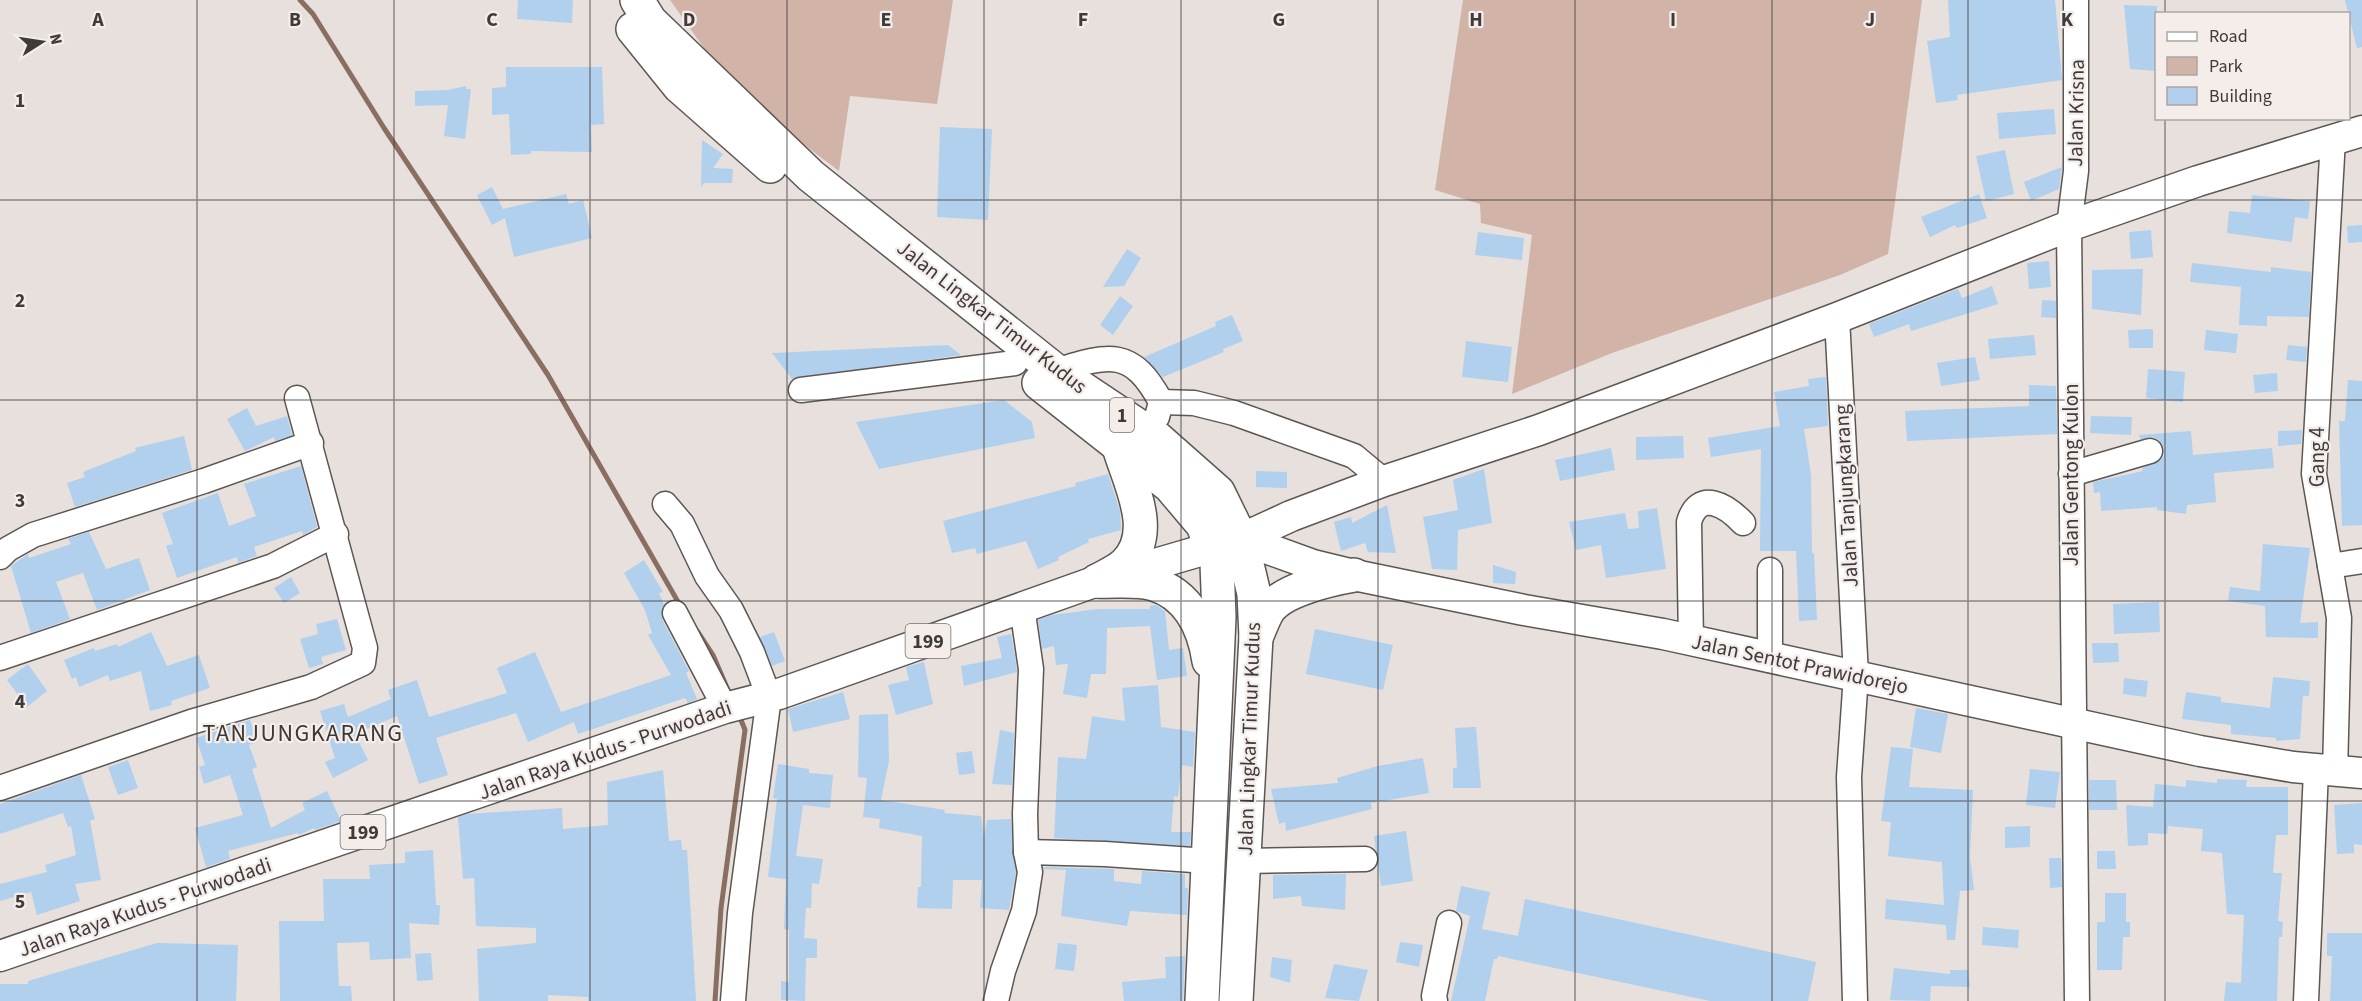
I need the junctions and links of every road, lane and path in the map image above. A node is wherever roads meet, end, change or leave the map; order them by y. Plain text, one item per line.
1 (616, 0) edge
2 (637, 0) edge
3 (2076, 0) edge
4 (2362, 131) edge
5 (2333, 140) junction
6 (2069, 226) junction
7 (1837, 318) junction
8 (1015, 363) junction
9 (1056, 371) junction
10 (801, 390) dead end
11 (297, 398) dead end
12 (1161, 402) junction
13 (1158, 439) junction
14 (311, 443) junction
15 (1119, 447) junction
16 (2150, 451) dead end
17 (2071, 474) junction
18 (1381, 478) junction
19 (665, 504) dead end
20 (1743, 523) dead end
21 (336, 534) junction
22 (1226, 543) junction
23 (0, 556) edge
24 (2362, 561) edge
25 (2330, 566) junction
26 (1770, 570) dead end
27 (1354, 575) junction
28 (1098, 581) junction
29 (1022, 607) junction
30 (675, 613) dead end
31 (1256, 638) junction
32 (1691, 641) junction
33 (0, 658) edge
34 (1770, 660) junction
35 (1856, 675) junction
36 (763, 698) junction
37 (726, 708) junction
38 (1216, 709) junction
39 (2072, 723) junction
40 (2338, 772) edge
41 (0, 788) edge
42 (1026, 852) junction
43 (1365, 860) dead end
44 (1209, 861) junction
45 (1244, 861) junction
46 (1449, 923) dead end
47 (0, 956) edge
48 (734, 1001) edge
49 (996, 1001) edge
50 (1202, 1001) edge
51 (1236, 1001) edge
52 (1435, 1001) edge
53 (1855, 1001) edge
54 (2077, 1001) edge
55 (2306, 1001) edge

1 - 8 highway, Jalan Lingkar Timur Kudus / 1
2 - 9 highway, Jalan Lingkar Timur Kudus / 1
3 - 6 street, Jalan Krisna
4 - 5 main road, Jalan Raya Kudus - Purwodadi
5 - 6 main road, Jalan Raya Kudus - Purwodadi
5 - 25 street, Gang 4
6 - 7 main road, Jalan Raya Kudus - Purwodadi
6 - 17 street, Jalan Gentong Kulon
7 - 18 main road, Jalan Raya Kudus - Purwodadi
7 - 35 street, Jalan Tanjungkarang
8 - 10 street
8 - 15 highway, Jalan Lingkar Timur Kudus / 1
9 - 12 street
9 - 13 highway, Jalan Lingkar Timur Kudus / 1
11 - 14 street
12 - 13 street
12 - 18 street
13 - 22 highway, Jalan Lingkar Timur Kudus / 1
14 - 21 street
14 - 23 street
15 - 22 highway, Jalan Lingkar Timur Kudus / 1
15 - 28 highway
16 - 17 street
17 - 39 street, Jalan Gentong Kulon
18 - 22 main road, Jalan Raya Kudus - Purwodadi
19 - 36 street
20 - 32 street
21 - 33 street
21 - 41 street
22 - 27 main road, Jalan Sentot Prawidorejo
22 - 28 main road, Jalan Raya Kudus - Purwodadi / 199
22 - 31 highway, Jalan Lingkar Timur Kudus / 1
22 - 38 highway, Jalan Lingkar Timur Kudus / 1
24 - 25 street
25 - 40 street, Gang 4
26 - 34 street
27 - 31 highway
27 - 32 main road, Jalan Sentot Prawidorejo
28 - 29 main road, Jalan Raya Kudus - Purwodadi / 199
28 - 38 highway
29 - 36 main road, Jalan Raya Kudus - Purwodadi / 199
29 - 42 street
30 - 37 street
31 - 45 highway, Jalan Lingkar Timur Kudus / 1
32 - 34 main road, Jalan Sentot Prawidorejo
34 - 35 main road, Jalan Sentot Prawidorejo
35 - 39 main road, Jalan Sentot Prawidorejo
35 - 53 street, Jalan Tanjungkarang
36 - 37 main road, Jalan Raya Kudus - Purwodadi / 199
36 - 48 street
37 - 47 main road, Jalan Raya Kudus - Purwodadi / 199
38 - 44 highway, Jalan Lingkar Timur Kudus / 1
39 - 40 main road, Jalan Sentot Prawidorejo
39 - 54 street, Jalan Gentong Kulon
40 - 55 street, Gang 4
42 - 44 street
42 - 49 street
43 - 45 street
44 - 50 highway, Jalan Lingkar Timur Kudus / 1
45 - 51 highway, Jalan Lingkar Timur Kudus / 1
46 - 52 street

